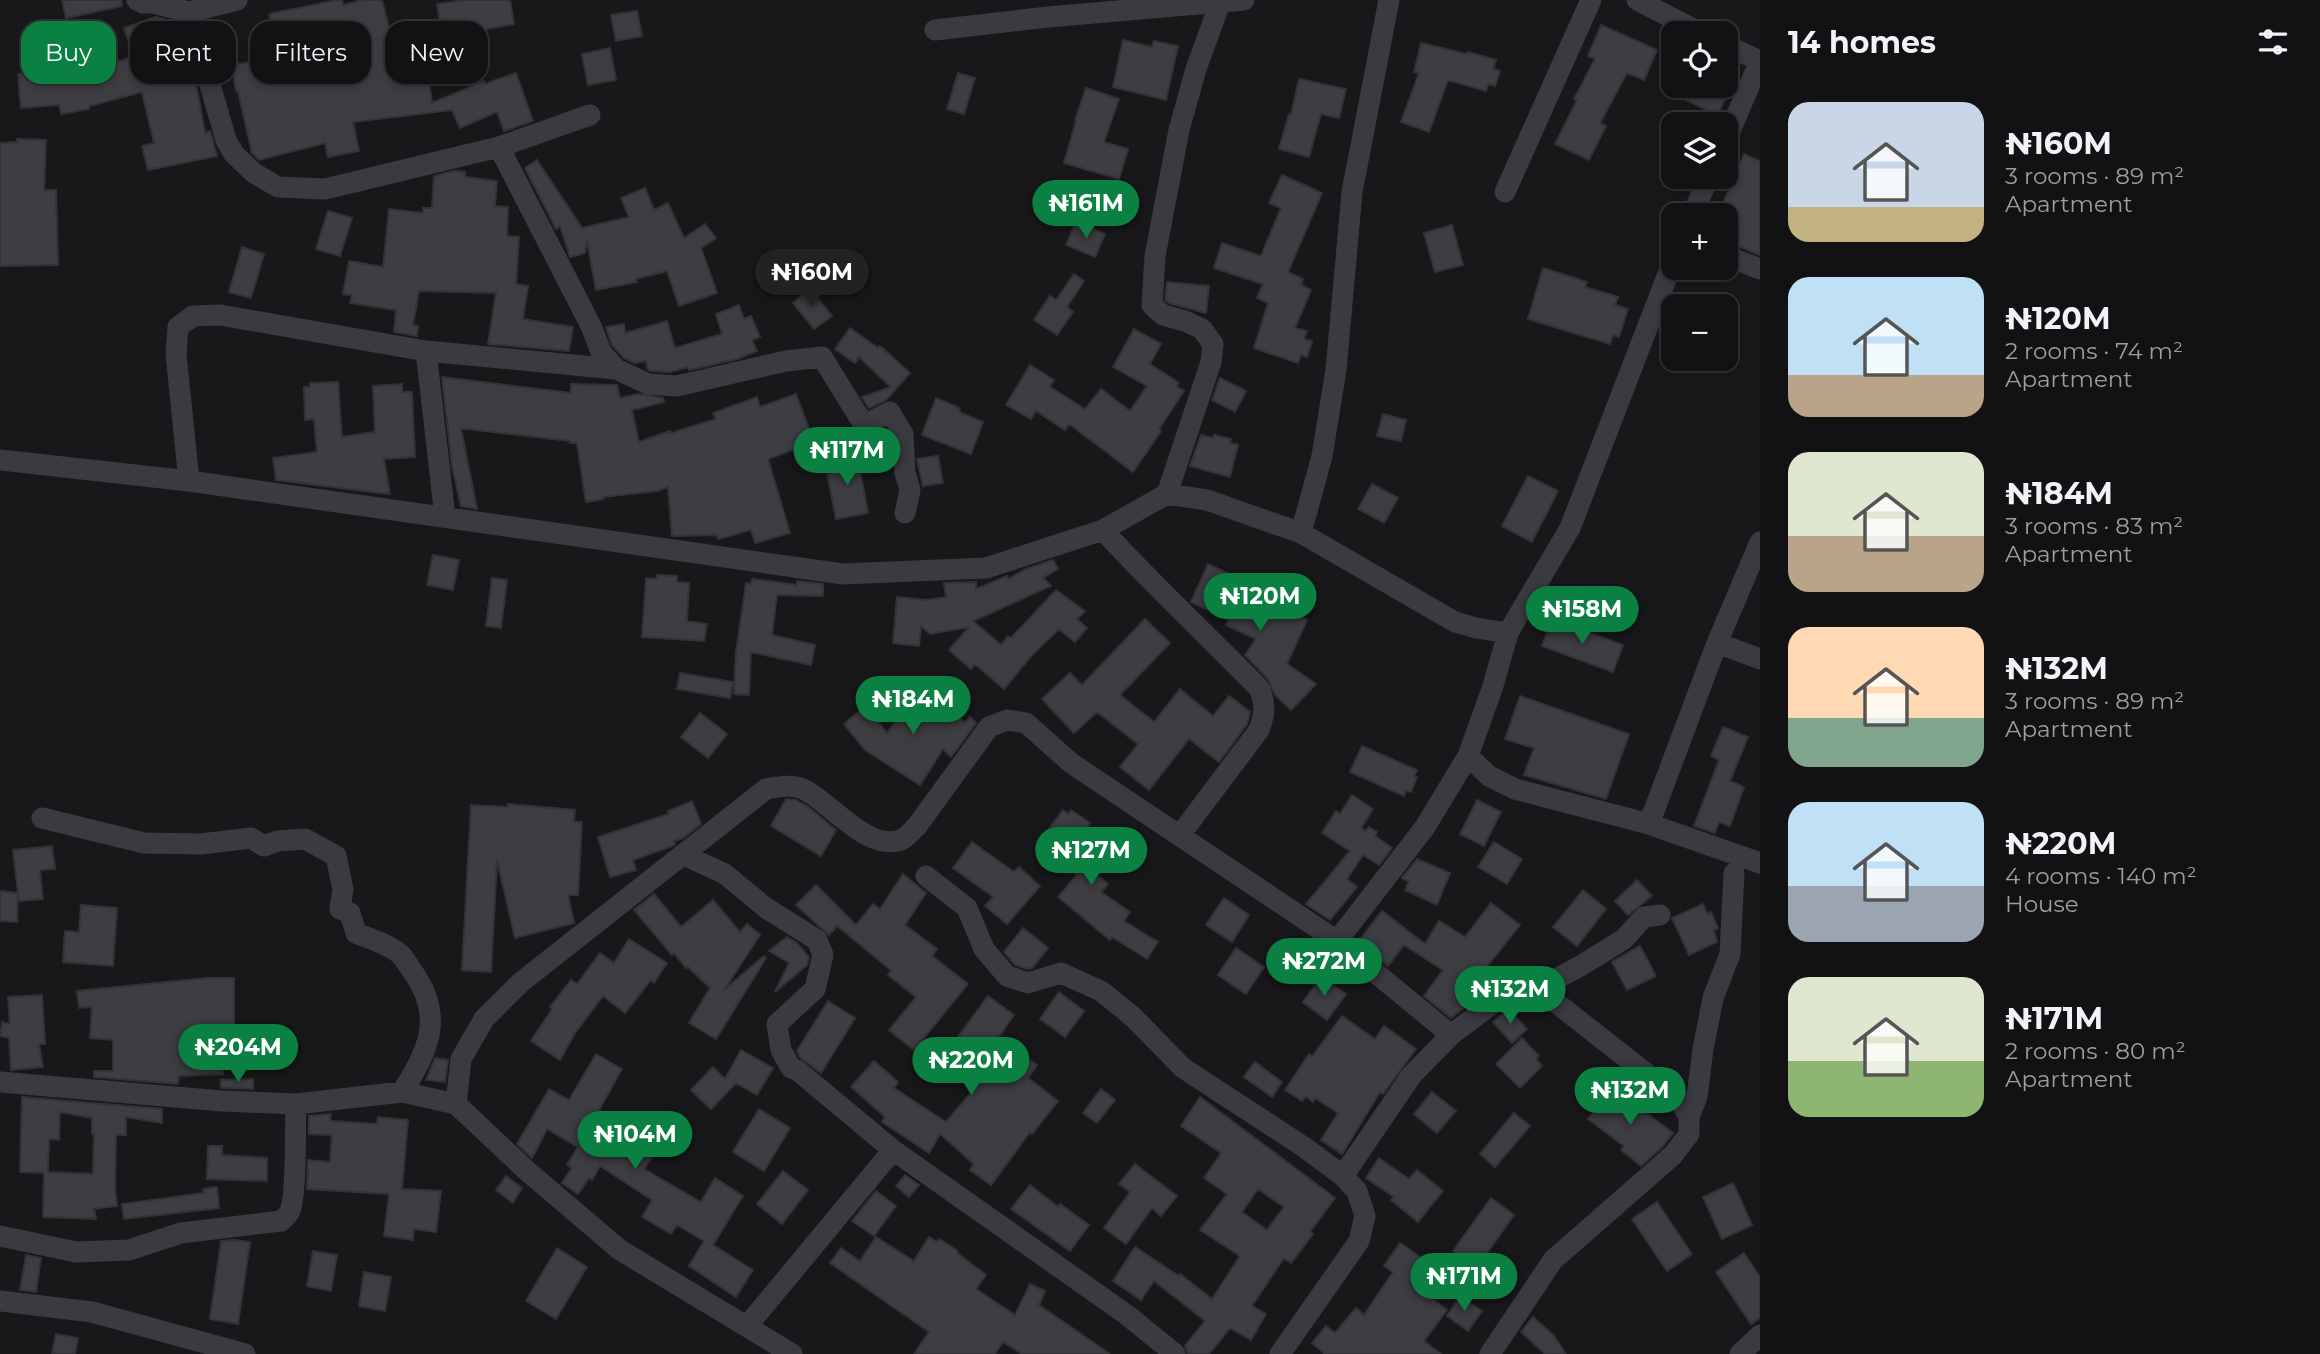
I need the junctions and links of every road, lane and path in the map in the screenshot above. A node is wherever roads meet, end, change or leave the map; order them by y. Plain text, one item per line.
1 (137, 0) edge
2 (237, 0) edge
3 (1244, 0) edge
4 (1389, 0) edge
5 (1591, 0) edge
6 (1637, 0) edge
7 (1220, 3) junction
8 (1047, 9) edge
9 (189, 12) junction
10 (1678, 21) edge
11 (935, 30) dead end
12 (1738, 51) edge
13 (1760, 61) edge
14 (1738, 112) edge
15 (590, 115) dead end
16 (499, 147) junction
17 (1504, 192) dead end
18 (1738, 261) edge
19 (1760, 269) edge
20 (1666, 280) edge
21 (426, 351) junction
22 (616, 369) junction
23 (0, 460) edge
24 (189, 481) junction
25 (1167, 494) junction
26 (905, 513) dead end
27 (445, 517) junction
28 (1103, 530) junction
29 (1301, 533) junction
30 (1760, 542) edge
31 (1508, 633) junction
32 (1717, 643) junction
33 (1760, 659) edge
34 (1468, 756) junction
35 (42, 818) dead end
36 (1649, 824) junction
37 (1180, 835) junction
38 (684, 855) junction
39 (1760, 863) edge
40 (1734, 873) dead end
41 (926, 876) dead end
42 (1660, 915) dead end
43 (1338, 941) junction
44 (1536, 990) junction
45 (1451, 1035) junction
46 (0, 1082) edge
47 (402, 1092) junction
48 (296, 1104) junction
49 (456, 1104) junction
50 (1689, 1117) junction
51 (893, 1150) junction
52 (1343, 1176) junction
53 (0, 1236) edge
54 (0, 1301) edge
55 (748, 1325) junction
56 (1760, 1335) edge
57 (242, 1353) edge
58 (792, 1354) edge
59 (1175, 1354) edge
60 (1280, 1354) edge
61 (1490, 1354) edge
62 (1740, 1354) edge

1 - 9 street
2 - 9 street
3 - 7 street
4 - 29 street
5 - 17 street
6 - 10 street
7 - 8 street
7 - 25 street
8 - 11 street
9 - 16 street
12 - 13 street
13 - 14 street
15 - 16 street
16 - 22 street
18 - 19 street
20 - 31 street
21 - 22 street
21 - 24 street
21 - 27 street
22 - 26 street
23 - 24 street
24 - 27 street
25 - 28 street
25 - 29 street
27 - 28 street
28 - 37 street
29 - 31 street
30 - 32 street
31 - 34 street
32 - 33 street
32 - 36 street
34 - 36 street
34 - 43 street
35 - 47 street
36 - 39 street
37 - 38 street
37 - 43 street
38 - 49 street
38 - 51 street
40 - 50 street
41 - 52 street
42 - 44 street
43 - 45 street
44 - 45 street
44 - 50 street
45 - 52 street
46 - 48 street
47 - 48 street
47 - 49 street
48 - 53 street
49 - 55 street
50 - 61 street
51 - 55 street
51 - 59 street
52 - 60 street
54 - 57 street
55 - 58 street
56 - 62 street

